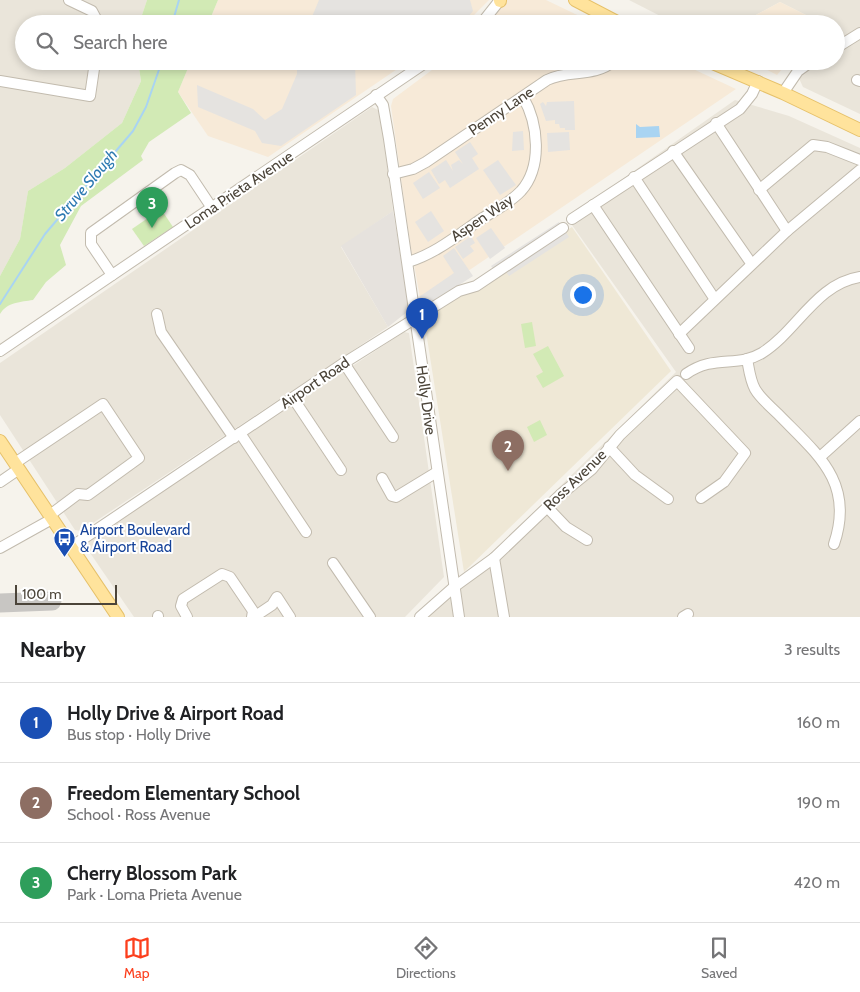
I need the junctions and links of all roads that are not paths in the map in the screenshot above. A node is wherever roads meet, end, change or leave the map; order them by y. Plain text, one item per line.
1 (69, 0) edge
2 (500, 0) edge
3 (576, 0) edge
4 (94, 15) edge
5 (488, 15) edge
6 (604, 15) edge
7 (860, 34) edge
8 (845, 43) edge
9 (95, 70) edge
10 (414, 70) edge
11 (600, 70) edge
12 (730, 70) edge
13 (801, 70) edge
14 (0, 81) edge
15 (758, 81) junction
16 (783, 93) junction
17 (376, 95) junction
18 (523, 96) junction
19 (716, 124) junction
20 (860, 130) edge
21 (673, 151) junction
22 (860, 160) edge
23 (860, 170) edge
24 (393, 174) junction
25 (634, 176) junction
26 (759, 190) junction
27 (593, 205) junction
28 (212, 208) junction
29 (572, 219) dead end
30 (563, 228) dead end
31 (787, 231) junction
32 (408, 262) junction
33 (751, 263) junction
34 (112, 275) junction
35 (860, 277) edge
36 (714, 298) junction
37 (157, 314) dead end
38 (414, 318) junction
39 (679, 334) junction
40 (689, 348) dead end
41 (0, 351) edge
42 (747, 359) junction
43 (344, 363) junction
44 (686, 374) dead end
45 (293, 398) junction
46 (860, 421) edge
47 (237, 436) junction
48 (393, 437) dead end
49 (0, 441) edge
50 (610, 447) junction
51 (820, 457) junction
52 (17, 466) junction
53 (341, 470) dead end
54 (437, 472) junction
55 (382, 478) dead end
56 (0, 482) edge
57 (701, 498) dead end
58 (668, 499) dead end
59 (547, 507) junction
60 (51, 517) junction
61 (306, 532) dead end
62 (587, 540) dead end
63 (834, 544) dead end
64 (71, 547) junction
65 (0, 548) edge
66 (494, 558) junction
67 (333, 563) dead end
68 (454, 587) junction
69 (118, 617) edge
70 (187, 617) edge
71 (253, 617) edge
72 (290, 617) edge
73 (370, 617) edge
74 (420, 617) edge
75 (459, 617) edge
76 (504, 617) edge

1 - 4 street
2 - 5 street
3 - 6 main road
7 - 8 street
9 - 14 street
10 - 17 street, Loma Prieta Avenue
11 - 18 street, Penny Lane
12 - 15 main road
13 - 16 street
15 - 16 main road
15 - 19 street
16 - 20 main road
17 - 24 street, Holly Drive
17 - 28 street, Loma Prieta Avenue
18 - 24 street, Penny Lane
18 - 32 street, Aspen Way
19 - 21 street
19 - 26 street
21 - 25 street
21 - 33 street
22 - 26 street
23 - 31 street
24 - 32 street, Holly Drive
25 - 27 street
25 - 36 street
26 - 31 street
27 - 29 street
27 - 39 street
28 - 34 street, Loma Prieta Avenue
28 - 34 street
30 - 38 street, Airport Road
31 - 33 street
32 - 38 street, Holly Drive
33 - 36 street
34 - 41 street, Loma Prieta Avenue
35 - 42 street
36 - 39 street
37 - 47 street
38 - 43 street, Airport Road
38 - 54 street, Holly Drive
39 - 40 street
42 - 44 street
42 - 51 street
43 - 45 street, Airport Road
43 - 48 street
45 - 47 street, Airport Road
45 - 53 street
46 - 51 street
47 - 61 street
47 - 64 street, Airport Road
49 - 52 main road
50 - 57 street, Ross Avenue
50 - 58 street
50 - 59 street, Ross Avenue
51 - 63 street
52 - 56 street
52 - 60 main road
52 - 60 street
54 - 55 street
54 - 68 street, Holly Drive
59 - 62 street
59 - 66 street, Ross Avenue
60 - 64 main road
60 - 65 street
64 - 69 main road
66 - 68 street, Ross Avenue
66 - 76 street
67 - 73 street
68 - 74 street
68 - 75 street, Holly Drive
70 - 71 street
71 - 72 street

